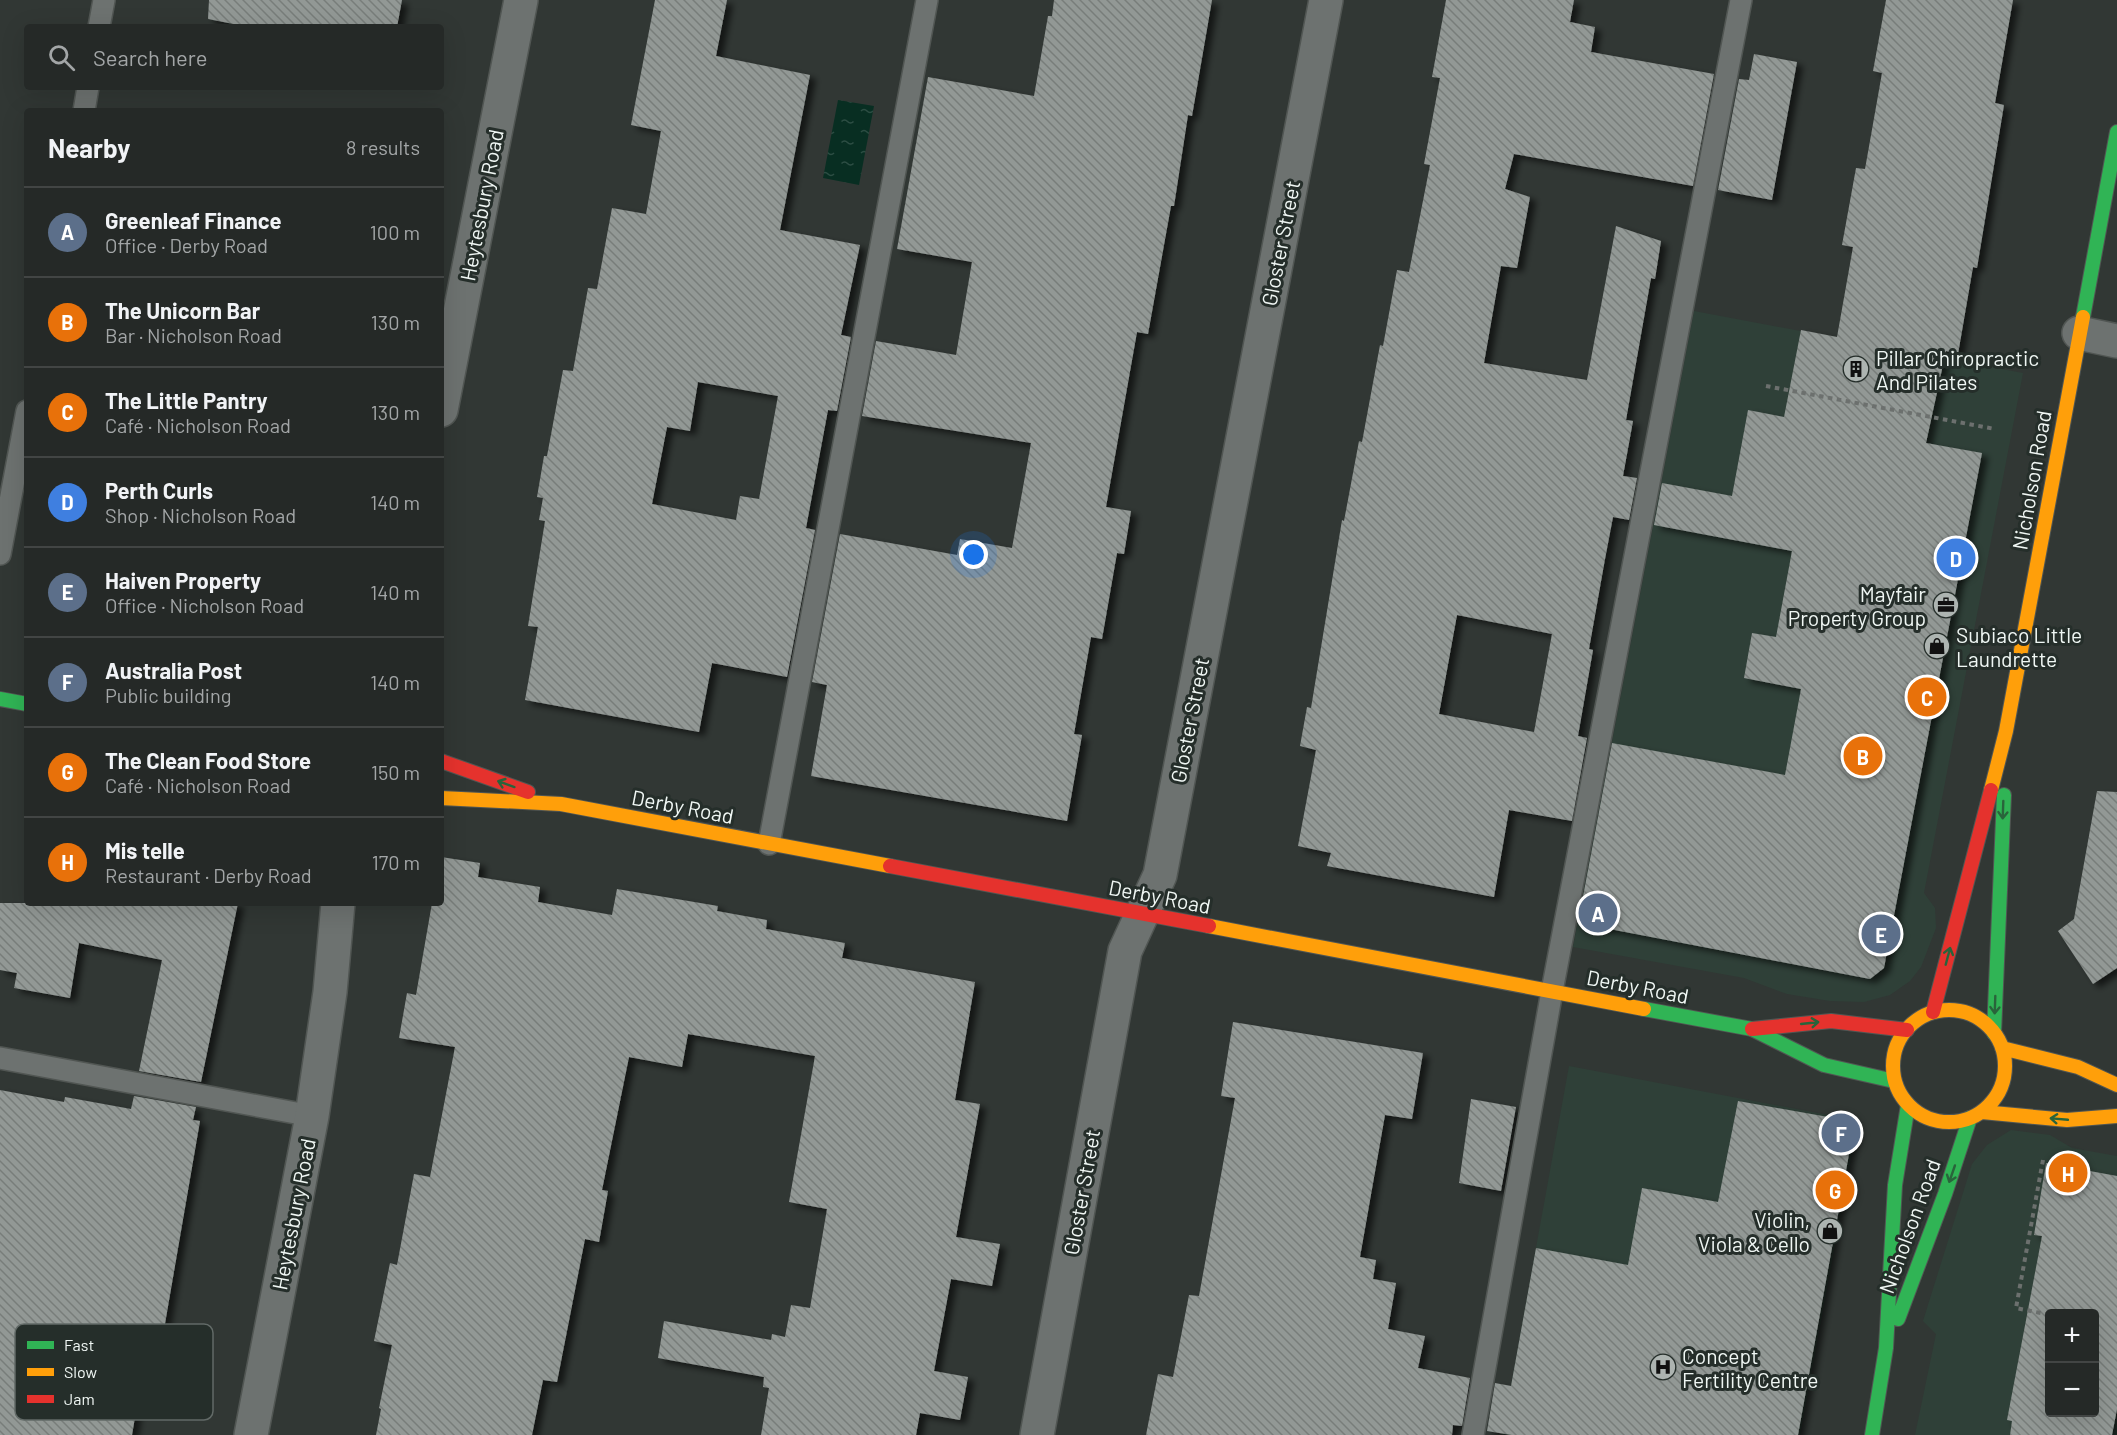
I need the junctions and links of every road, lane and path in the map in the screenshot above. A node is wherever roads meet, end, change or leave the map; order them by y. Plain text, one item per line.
1 (104, 0) edge
2 (521, 0) edge
3 (927, 0) edge
4 (1326, 0) edge
5 (1741, 0) edge
6 (100, 24) edge
7 (88, 90) edge
8 (84, 108) edge
9 (2117, 132) edge
10 (2079, 333) junction
11 (2117, 341) edge
12 (1766, 386) dead end
13 (444, 395) edge
14 (24, 427) edge
15 (1995, 429) dead end
16 (0, 554) edge
17 (0, 699) edge
18 (24, 703) edge
19 (2006, 731) junction
20 (444, 762) edge
21 (444, 798) edge
22 (561, 804) junction
23 (769, 844) junction
24 (338, 906) edge
25 (357, 906) edge
26 (1142, 914) junction
27 (1552, 991) junction
28 (330, 992) junction
29 (1933, 1012) junction
30 (1752, 1029) junction
31 (1907, 1030) junction
32 (1994, 1034) junction
33 (2002, 1048) junction
34 (0, 1058) edge
35 (1894, 1082) junction
36 (2117, 1085) edge
37 (1908, 1105) junction
38 (1976, 1115) junction
39 (312, 1116) junction
40 (2117, 1116) edge
41 (2044, 1154) dead end
42 (2045, 1314) edge
43 (1886, 1348) junction
44 (251, 1435) edge
45 (1037, 1435) edge
46 (1473, 1435) edge
47 (1872, 1435) edge

1 - 6 lane
2 - 13 street, Heytesbury Road
3 - 23 lane
4 - 26 street, Gloster Street
5 - 27 lane
7 - 8 lane
9 - 10 main road, Nicholson Road
10 - 11 street
10 - 19 main road, Nicholson Road
12 - 15 path
14 - 16 lane
17 - 18 main road
29 -> 19 main road, Nicholson Road
19 -> 32 main road, Nicholson Road
22 -> 20 main road, Derby Road
21 - 22 main road, Derby Road
22 - 23 main road, Derby Road
23 - 26 main road, Derby Road
24 - 28 street, Heytesbury Road
25 - 28 street, Heytesbury Road
26 - 27 main road, Derby Road
26 - 45 street, Gloster Street
27 - 30 main road, Derby Road
27 - 46 lane
28 - 39 street, Heytesbury Road
29 - 31 main road
29 - 32 main road
30 -> 31 main road, Derby Road
30 - 35 main road, Derby Road
31 - 35 main road
32 - 33 main road
33 - 36 main road
33 - 38 main road
34 - 39 lane
35 - 37 main road
37 - 38 main road
37 - 43 main road, Nicholson Road
40 -> 38 main road
38 -> 43 main road, Nicholson Road
39 - 44 street, Heytesbury Road
41 - 42 path
43 - 47 main road, Nicholson Road

